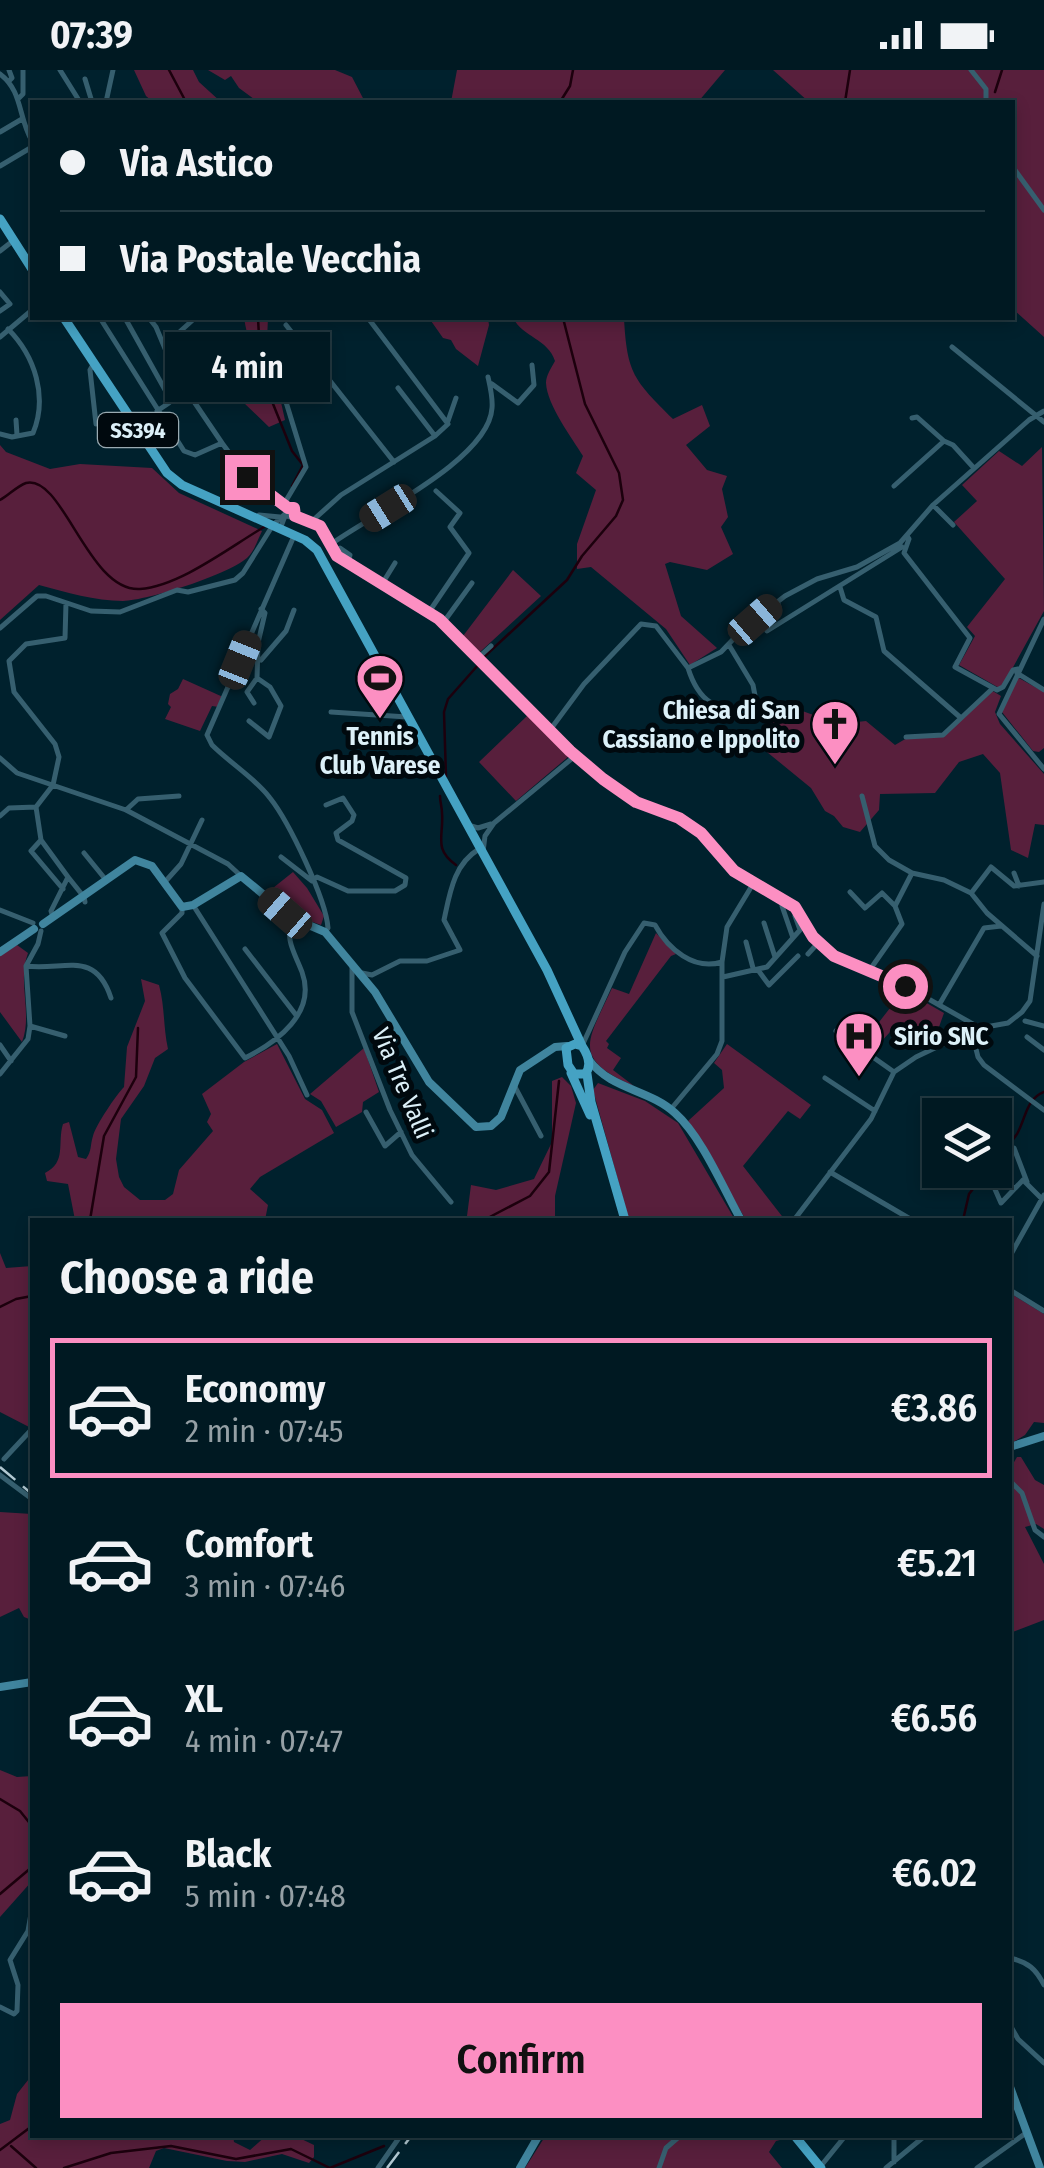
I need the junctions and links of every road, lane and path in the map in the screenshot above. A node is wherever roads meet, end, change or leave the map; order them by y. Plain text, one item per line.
1 (9, 70) edge
2 (23, 70) edge
3 (60, 70) edge
4 (113, 70) edge
5 (971, 70) edge
6 (0, 74) edge
7 (85, 79) dead end
8 (9, 81) junction
9 (19, 98) junction
10 (79, 100) edge
11 (91, 100) edge
12 (106, 100) edge
13 (986, 100) edge
14 (22, 119) junction
15 (0, 132) edge
16 (30, 139) edge
17 (30, 145) edge
18 (0, 166) edge
19 (1015, 170) edge
20 (1044, 210) edge
21 (0, 219) edge
22 (14, 240) junction
23 (0, 251) edge
24 (30, 266) edge
25 (0, 292) edge
26 (0, 312) edge
27 (30, 312) edge
28 (65, 320) edge
29 (101, 320) edge
30 (125, 320) edge
31 (150, 320) edge
32 (193, 320) edge
33 (370, 320) edge
34 (286, 325) dead end
35 (8, 330) junction
36 (0, 337) edge
37 (165, 346) junction
38 (952, 347) dead end
39 (308, 352) junction
40 (94, 363) junction
41 (532, 364) dead end
42 (398, 388) dead end
43 (456, 398) dead end
44 (158, 412) junction
45 (1041, 413) edge
46 (912, 418) dead end
47 (16, 420) dead end
48 (448, 421) junction
49 (1044, 422) edge
50 (96, 424) dead end
51 (0, 434) edge
52 (16, 436) junction
53 (435, 436) junction
54 (944, 441) junction
55 (222, 443) junction
56 (394, 462) junction
57 (974, 468) junction
58 (894, 486) dead end
59 (436, 490) dead end
60 (933, 505) junction
61 (284, 516) junction
62 (311, 522) junction
63 (952, 525) dead end
64 (294, 535) junction
65 (907, 536) junction
66 (905, 546) junction
67 (332, 549) junction
68 (395, 563) dead end
69 (472, 583) dead end
70 (382, 584) junction
71 (840, 587) junction
72 (781, 599) junction
73 (66, 603) junction
74 (261, 609) junction
75 (294, 610) dead end
76 (429, 612) junction
77 (1044, 618) edge
78 (443, 623) junction
79 (0, 628) edge
80 (729, 645) junction
81 (491, 646) dead end
82 (479, 657) junction
83 (259, 662) junction
84 (688, 668) junction
85 (1017, 671) junction
86 (257, 678) junction
87 (992, 689) junction
88 (1044, 690) edge
89 (254, 702) dead end
90 (331, 712) dead end
91 (408, 717) junction
92 (961, 718) junction
93 (249, 720) dead end
94 (550, 730) junction
95 (906, 737) dead end
96 (576, 756) junction
97 (0, 758) edge
98 (1044, 769) edge
99 (52, 785) junction
100 (179, 796) dead end
101 (862, 796) dead end
102 (326, 806) dead end
103 (36, 807) junction
104 (126, 810) junction
105 (0, 816) edge
106 (202, 820) dead end
107 (464, 822) junction
108 (484, 831) junction
109 (473, 838) junction
110 (41, 840) junction
111 (188, 846) junction
112 (84, 853) dead end
113 (482, 854) junction
114 (281, 857) dead end
115 (1014, 873) dead end
116 (912, 874) junction
117 (241, 876) junction
118 (68, 877) junction
119 (106, 880) junction
120 (312, 880) junction
121 (1044, 882) edge
122 (164, 884) junction
123 (753, 884) junction
124 (1019, 886) junction
125 (63, 890) junction
126 (850, 892) dead end
127 (971, 893) junction
128 (84, 899) junction
129 (1044, 904) edge
130 (188, 906) junction
131 (782, 906) dead end
132 (894, 906) junction
133 (0, 910) edge
134 (53, 916) junction
135 (795, 916) dead end
136 (292, 918) junction
137 (764, 923) dead end
138 (1005, 926) junction
139 (38, 927) junction
140 (324, 932) junction
141 (793, 938) junction
142 (746, 942) dead end
143 (818, 943) junction
144 (246, 949) dead end
145 (0, 952) edge
146 (808, 954) dead end
147 (798, 956) dead end
148 (1037, 956) junction
149 (775, 957) junction
150 (722, 962) junction
151 (26, 966) junction
152 (352, 968) junction
153 (756, 969) junction
154 (869, 971) junction
155 (722, 977) junction
156 (1035, 978) junction
157 (1044, 982) edge
158 (111, 998) dead end
159 (939, 1006) junction
160 (566, 1014) junction
161 (296, 1015) junction
162 (1025, 1021) dead end
163 (30, 1026) junction
164 (1044, 1026) edge
165 (836, 1031) dead end
166 (975, 1031) junction
167 (65, 1036) dead end
168 (1026, 1037) dead end
169 (278, 1040) junction
170 (565, 1042) junction
171 (0, 1045) edge
172 (582, 1046) junction
173 (1044, 1050) edge
174 (548, 1052) junction
175 (566, 1059) junction
176 (589, 1060) junction
177 (12, 1061) junction
178 (571, 1072) junction
179 (894, 1072) junction
180 (0, 1074) edge
181 (589, 1078) junction
182 (825, 1078) dead end
183 (614, 1082) junction
184 (514, 1084) junction
185 (307, 1095) dead end
186 (671, 1109) junction
187 (1044, 1110) edge
188 (875, 1111) junction
189 (366, 1112) dead end
190 (599, 1131) junction
191 (401, 1132) junction
192 (541, 1136) dead end
193 (1014, 1148) dead end
194 (830, 1172) junction
195 (1027, 1182) junction
196 (994, 1188) edge
197 (1013, 1189) joint
198 (1043, 1197) edge
199 (451, 1202) dead end
200 (623, 1218) edge
201 (740, 1218) edge
202 (796, 1218) edge
203 (906, 1218) edge
204 (1012, 1252) edge
205 (1012, 1291) edge
206 (1044, 1311) edge
207 (30, 1431) edge
208 (1044, 1436) edge
209 (1012, 1447) edge
210 (4, 1459) dead end
211 (0, 1475) edge
212 (1012, 1483) edge
213 (30, 1498) edge
214 (1044, 1536) edge
215 (30, 1682) edge
216 (0, 1687) edge
217 (30, 1920) edge
218 (1012, 1958) edge
219 (1044, 1985) edge
220 (0, 2007) edge
221 (1012, 2029) edge
222 (1044, 2063) edge
223 (1012, 2091) edge
224 (1029, 2132) junction
225 (397, 2138) edge
226 (537, 2138) edge
227 (678, 2138) edge
228 (796, 2138) edge
229 (844, 2138) edge
230 (894, 2138) edge
231 (922, 2138) edge
232 (894, 2162) junction
233 (378, 2168) edge
234 (520, 2168) edge
235 (659, 2168) edge
236 (820, 2168) edge
237 (886, 2168) edge
238 (977, 2168) edge
239 (1040, 2168) edge

1 - 8 street
2 - 9 street
3 - 10 street
4 - 12 street
5 - 13 street
6 - 8 street
7 - 11 street
8 - 9 street
9 - 14 street
14 - 15 street
14 - 16 street
17 - 18 street
19 - 20 street
21 - 22 main road
22 - 23 street
22 - 24 main road
25 - 26 street
27 - 35 street
28 - 40 main road, SS394
29 - 44 street
30 - 44 street
31 - 37 street
32 - 37 street
33 - 48 street
34 - 39 street
35 - 36 street
35 - 52 street
37 - 55 street
38 - 45 street
39 - 56 street
39 - 61 street
40 - 50 street
40 - 61 main road, SS394
41 - 67 street
42 - 53 street
43 - 48 street
44 - 55 street
45 - 49 street
45 - 57 street
46 - 54 street
47 - 52 street
48 - 53 street
51 - 52 street
53 - 56 street
54 - 57 street
54 - 58 street
55 - 61 street
56 - 62 street
57 - 60 street
59 - 76 street
60 - 63 street
60 - 65 street
61 - 62 street
61 - 64 main road, SS394
61 - 73 street
62 - 67 street
64 - 74 street
64 - 91 main road, SS394
65 - 66 street
65 - 72 street
66 - 71 street
66 - 87 street
67 - 70 street
68 - 70 street
69 - 78 street
70 - 76 street
71 - 72 street
71 - 92 street
72 - 80 street
73 - 79 street
73 - 99 street
74 - 83 street
74 - 120 street
75 - 83 street
76 - 78 street
77 - 85 street
78 - 82 street
80 - 84 street
80 - 84 street
81 - 82 street
82 - 94 street
83 - 86 street
84 - 94 street
85 - 87 street
85 - 88 street
85 - 98 street
86 - 89 street
86 - 93 street
87 - 92 street
90 - 91 street
91 - 107 main road, SS394
92 - 95 street
94 - 96 street
96 - 108 street
96 - 123 street
97 - 99 street
99 - 103 street
99 - 104 street
100 - 104 street
101 - 116 street
102 - 120 street
103 - 105 street
103 - 110 street
104 - 111 street
106 - 111 street
107 - 108 street
107 - 109 main road, SS394
108 - 109 street
108 - 113 street
109 - 113 main road, SS394
110 - 118 street
110 - 125 street
111 - 117 street
111 - 122 street
112 - 119 street
113 - 152 street
113 - 160 main road, SS394
114 - 120 street
115 - 124 street
116 - 127 street
116 - 132 street
117 - 130 street
117 - 136 street
118 - 125 street
118 - 128 street
119 - 122 street
119 - 128 street
120 - 140 street
121 - 124 street
122 - 130 street
123 - 143 street
123 - 150 street
124 - 127 street
125 - 134 street
126 - 132 street
127 - 138 street
128 - 134 street
129 - 148 street
130 - 169 street
130 - 169 street
131 - 141 street
132 - 154 street
133 - 139 street
134 - 139 street
135 - 141 street
136 - 140 street
136 - 161 street
137 - 149 street
138 - 148 street
138 - 159 street
139 - 145 street
139 - 151 street
140 - 152 street
141 - 149 street
142 - 153 street
143 - 146 street
143 - 154 street
144 - 161 street
147 - 153 street
148 - 156 street
149 - 153 street
150 - 155 street
150 - 172 street
151 - 158 street
151 - 163 street
152 - 184 street
152 - 191 street, Via Tre Valli
153 - 155 street
154 - 159 street
155 - 186 street
156 - 157 street
156 - 166 street
159 - 166 street
160 - 170 main road, SS394
160 - 172 main road, SS394
161 - 169 street
162 - 164 street
163 - 167 street
163 - 177 street
165 - 179 street
166 - 179 street
166 - 187 street
168 - 173 street
169 - 185 street
170 - 172 main road
170 - 174 street
170 - 175 main road
171 - 177 street
172 - 176 main road
174 - 175 street
174 - 184 street
175 - 178 main road
176 - 181 main road
176 - 183 street
177 - 180 street
178 - 181 main road
178 - 190 main road
179 - 188 street
181 - 183 street
181 - 190 main road
182 - 188 street
183 - 186 street
184 - 192 street
186 - 201 street
188 - 194 street
189 - 191 street
190 - 200 main road
191 - 199 street, Via Tre Valli
193 - 195 street
194 - 202 street
194 - 203 street
195 - 197 street
195 - 198 street
196 - 197 street
198 - 204 street
205 - 206 street
207 - 210 street
208 - 209 street
211 - 213 street
212 - 214 street
215 - 216 street
217 - 220 street
218 - 219 street
221 - 222 street
223 - 224 street
224 - 238 street
224 - 239 street
225 - 233 street
226 - 234 street
227 - 235 street
228 - 236 main road
229 - 236 street
230 - 232 street
231 - 232 street
232 - 237 street

